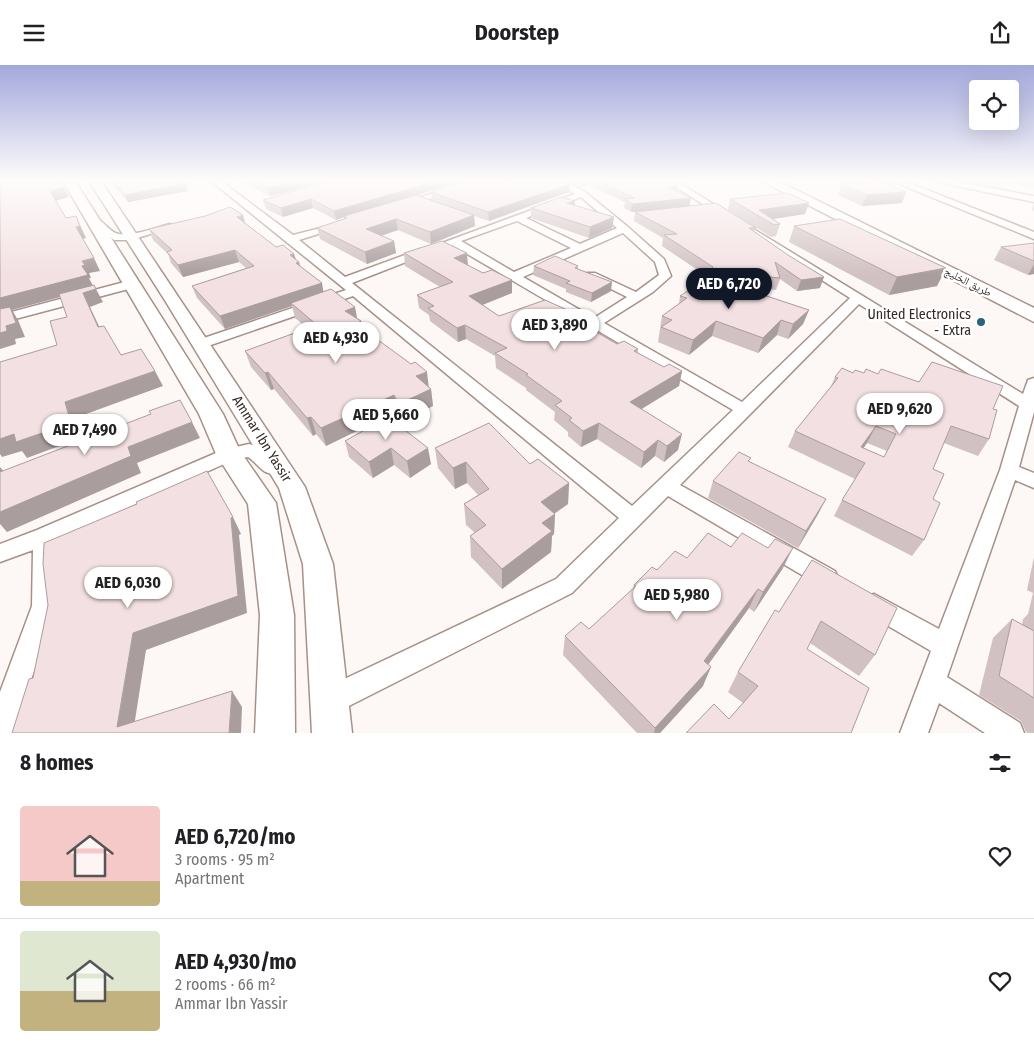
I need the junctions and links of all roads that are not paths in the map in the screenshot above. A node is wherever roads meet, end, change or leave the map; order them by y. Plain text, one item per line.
1 (88, 212) edge
2 (113, 212) edge
3 (256, 212) edge
4 (531, 212) edge
5 (604, 212) edge
6 (723, 212) edge
7 (830, 212) edge
8 (854, 212) edge
9 (976, 212) edge
10 (518, 217) junction
11 (631, 217) dead end
12 (92, 219) junction
13 (612, 219) junction
14 (472, 220) edge
15 (345, 223) edge
16 (176, 225) edge
17 (490, 227) junction
18 (624, 229) junction
19 (1034, 235) edge
20 (130, 237) junction
21 (291, 239) junction
22 (453, 241) junction
23 (579, 248) junction
24 (555, 258) junction
25 (514, 276) junction
26 (132, 284) junction
27 (349, 287) junction
28 (637, 297) junction
29 (858, 299) junction
30 (1034, 300) edge
31 (1034, 315) edge
32 (0, 319) edge
33 (595, 323) junction
34 (200, 344) junction
35 (1034, 383) edge
36 (1027, 404) junction
37 (744, 410) junction
38 (229, 454) junction
39 (1009, 471) junction
40 (1034, 481) edge
41 (666, 486) junction
42 (296, 499) junction
43 (633, 518) junction
44 (45, 536) junction
45 (0, 553) edge
46 (944, 645) junction
47 (932, 683) junction
48 (329, 701) junction
49 (0, 730) edge
50 (275, 733) edge
51 (332, 733) edge
52 (914, 733) edge
53 (1010, 733) edge

1 - 12 street
2 - 20 street, Ammar Ibn Yassir
3 - 21 street
4 - 10 street
5 - 13 street
6 - 29 street
7 - 31 main road, طريق الخليج
8 - 30 main road, طريق الخليج
9 - 19 street
10 - 17 street
10 - 23 street
11 - 13 street
12 - 20 street
12 - 26 street
13 - 18 street
14 - 17 street
15 - 21 street
16 - 20 street
17 - 22 street
18 - 23 street
18 - 28 street
20 - 34 street, Ammar Ibn Yassir
21 - 27 street
22 - 25 street
22 - 27 street
23 - 24 street
24 - 25 street
24 - 28 street
25 - 33 street
26 - 32 street
26 - 38 street
27 - 34 street
27 - 43 street
28 - 33 street
29 - 36 street
29 - 37 street
33 - 37 street
34 - 42 street, Ammar Ibn Yassir
35 - 36 street
36 - 39 street
37 - 41 street
38 - 42 street
38 - 44 street
38 - 50 street
39 - 40 street
39 - 46 street
41 - 43 street
41 - 46 street
42 - 48 street, Ammar Ibn Yassir
43 - 48 street
44 - 45 street
44 - 49 street
46 - 47 street
47 - 52 street
47 - 53 street
48 - 51 street, Ammar Ibn Yassir

